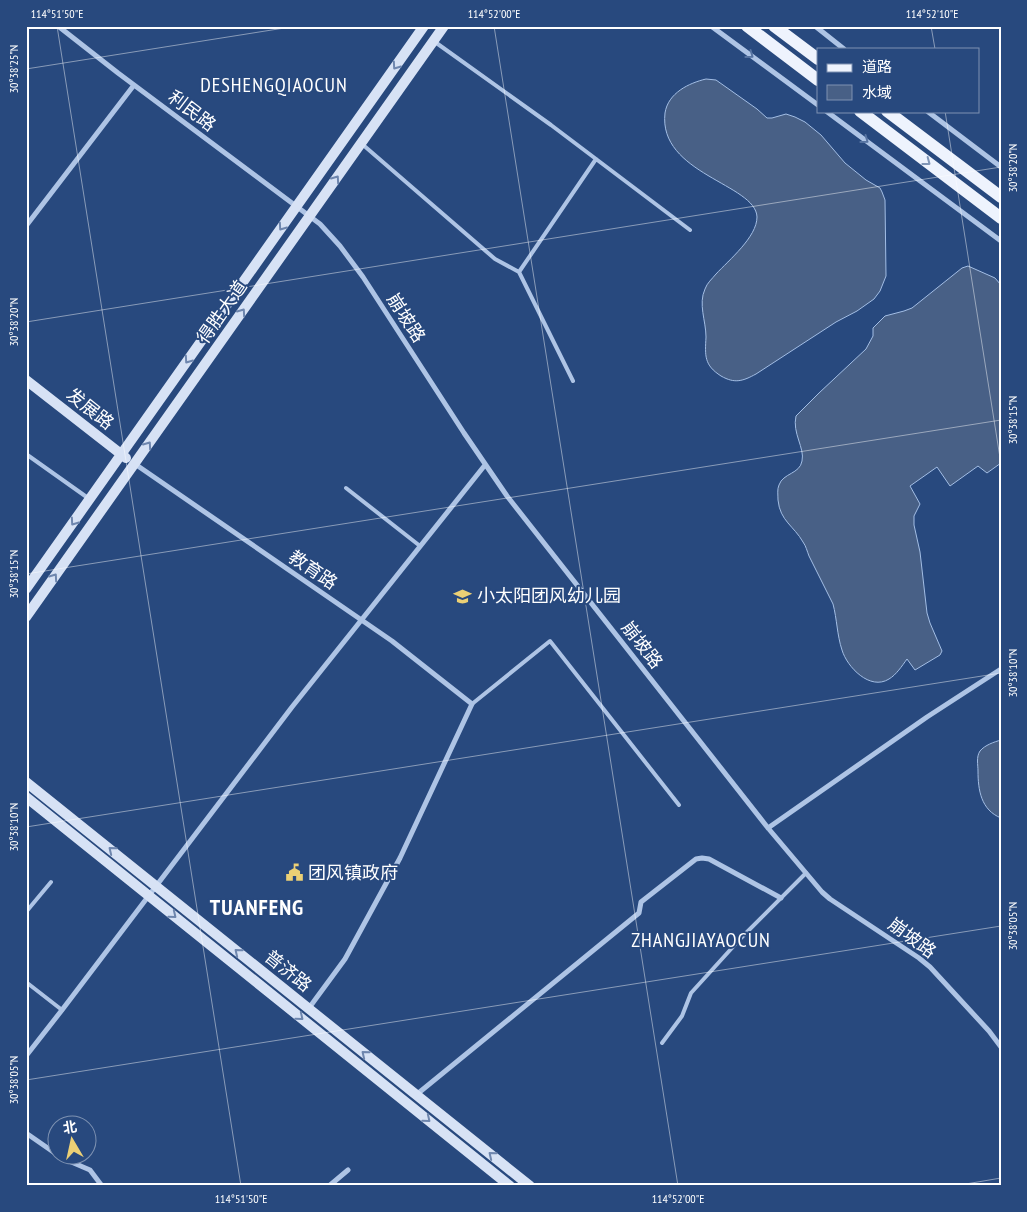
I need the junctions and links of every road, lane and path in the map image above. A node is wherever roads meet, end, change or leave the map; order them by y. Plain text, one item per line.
1 (58, 26) edge
2 (424, 26) edge
3 (444, 26) edge
4 (711, 26) edge
5 (747, 26) edge
6 (774, 26) edge
7 (815, 26) edge
8 (433, 41) junction
9 (843, 48) edge
10 (817, 58) edge
11 (817, 79) edge
12 (134, 85) junction
13 (817, 104) edge
14 (827, 112) edge
15 (861, 112) edge
16 (888, 112) edge
17 (928, 112) edge
18 (361, 143) junction
19 (596, 159) junction
20 (1001, 167) edge
21 (1001, 197) edge
22 (297, 206) junction
23 (310, 216) junction
24 (1001, 218) edge
25 (26, 226) edge
26 (690, 230) dead end
27 (1001, 241) edge
28 (520, 272) junction
29 (26, 380) edge
30 (573, 381) dead end
31 (26, 454) edge
32 (122, 454) junction
33 (134, 464) junction
34 (485, 465) junction
35 (346, 488) dead end
36 (90, 499) junction
37 (420, 546) junction
38 (26, 589) edge
39 (26, 617) edge
40 (361, 620) junction
41 (1001, 669) edge
42 (472, 704) junction
43 (26, 782) edge
44 (26, 797) edge
45 (679, 805) dead end
46 (768, 828) junction
47 (806, 872) junction
48 (51, 882) dead end
49 (156, 886) junction
50 (148, 895) junction
51 (781, 898) junction
52 (26, 912) edge
53 (26, 982) edge
54 (309, 1008) junction
55 (62, 1010) junction
56 (662, 1043) dead end
57 (1001, 1047) edge
58 (26, 1056) edge
59 (416, 1095) junction
60 (26, 1133) edge
61 (348, 1170) dead end
62 (102, 1186) edge
63 (329, 1186) edge
64 (510, 1186) edge
65 (530, 1186) edge

1 - 12 street, 利民路
2 -> 22 main road, 得胜大道
3 - 8 main road, 得胜大道
4 -> 13 street
5 - 11 main road
6 - 10 main road
7 - 9 street
8 - 18 main road, 得胜大道
8 - 19 lane
12 - 22 street, 利民路
12 - 25 street
14 -> 27 street
15 -> 24 main road
16 - 21 main road
17 - 20 street
23 -> 18 main road, 得胜大道
18 - 28 lane
19 - 26 lane
19 - 28 lane
22 - 23 street, 利民路
22 -> 32 main road, 得胜大道
33 -> 23 main road, 得胜大道
23 - 34 street, 崩坡路
28 - 30 lane
29 - 32 main road, 发展路
31 - 36 lane
32 - 33 main road, 发展路
32 - 36 main road, 得胜大道
39 -> 33 main road, 得胜大道
33 - 40 street, 教育路
34 - 37 street
34 - 46 street, 崩坡路
35 - 37 lane
36 -> 38 main road, 得胜大道
37 - 40 street
40 - 42 street, 教育路
40 - 49 street
41 - 46 street
42 - 45 lane
42 - 54 street
49 -> 43 main road, 普济路
44 - 50 main road, 普济路
46 - 47 street, 崩坡路
47 - 51 lane
47 - 57 street, 崩坡路
48 - 52 lane
49 - 50 street
54 -> 49 main road, 普济路
50 - 55 street
50 -> 64 main road, 普济路
51 - 56 lane
51 - 59 street
53 - 55 lane
59 -> 54 main road, 普济路
55 - 58 street
65 -> 59 main road, 普济路
60 - 62 street
61 - 63 street

